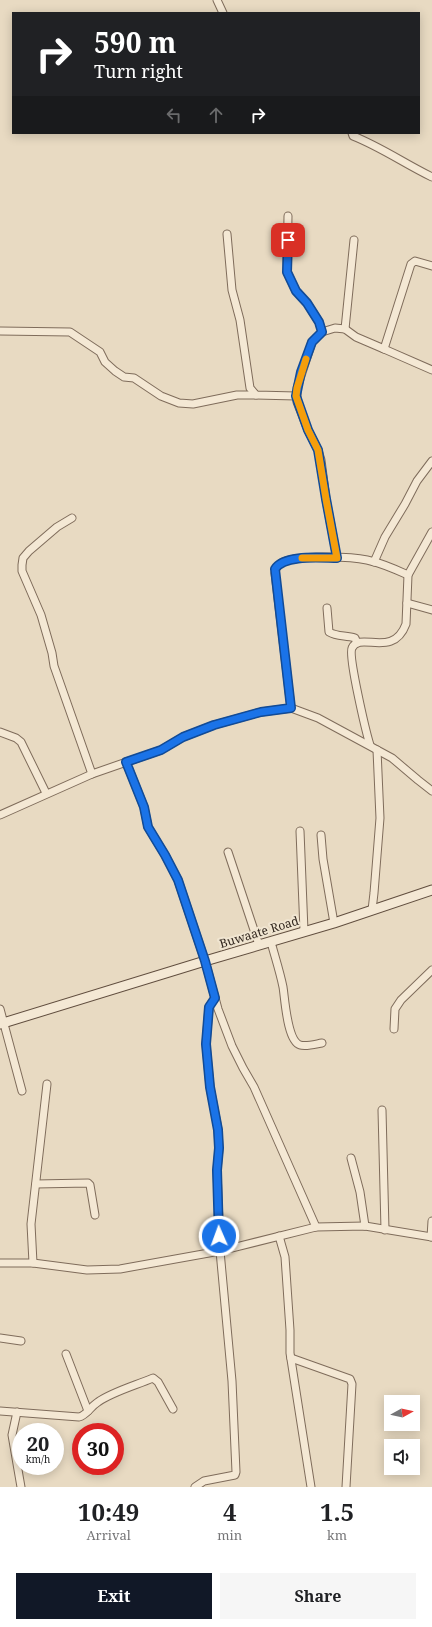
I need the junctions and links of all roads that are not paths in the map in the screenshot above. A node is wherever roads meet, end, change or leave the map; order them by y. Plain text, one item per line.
1 (217, 0) edge
2 (223, 12) edge
3 (353, 134) edge
4 (432, 177) edge
5 (288, 216) dead end
6 (227, 234) dead end
7 (354, 240) dead end
8 (432, 266) edge
9 (345, 329) junction
10 (0, 330) edge
11 (322, 332) junction
12 (384, 349) junction
13 (432, 370) edge
14 (256, 394) junction
15 (296, 396) junction
16 (432, 461) edge
17 (72, 518) dead end
18 (432, 532) edge
19 (337, 558) junction
20 (374, 562) junction
21 (408, 575) junction
22 (407, 603) junction
23 (327, 608) dead end
24 (432, 610) edge
25 (357, 643) junction
26 (291, 708) junction
27 (0, 732) edge
28 (370, 745) junction
29 (377, 750) junction
30 (126, 762) junction
31 (92, 774) junction
32 (432, 791) edge
33 (46, 793) junction
34 (0, 815) edge
35 (300, 831) dead end
36 (321, 835) dead end
37 (228, 852) dead end
38 (432, 890) edge
39 (372, 910) junction
40 (334, 923) junction
41 (304, 931) junction
42 (271, 942) junction
43 (259, 945) junction
44 (205, 961) junction
45 (432, 970) edge
46 (215, 998) junction
47 (0, 1009) edge
48 (2, 1023) edge
49 (394, 1029) dead end
50 (322, 1043) dead end
51 (47, 1084) dead end
52 (22, 1091) dead end
53 (382, 1110) dead end
54 (351, 1158) dead end
55 (36, 1184) junction
56 (95, 1215) dead end
57 (432, 1222) edge
58 (365, 1226) junction
59 (316, 1227) junction
60 (384, 1230) junction
61 (279, 1236) junction
62 (431, 1237) edge
63 (220, 1251) junction
64 (0, 1263) edge
65 (33, 1263) junction
66 (0, 1338) edge
67 (21, 1340) dead end
68 (66, 1354) dead end
69 (291, 1358) junction
70 (173, 1409) dead end
71 (0, 1411) edge
72 (88, 1411) junction
73 (17, 1412) junction
74 (21, 1487) edge
75 (195, 1487) edge
76 (311, 1487) edge
77 (346, 1487) edge

1 - 2 street
3 - 4 street
5 - 11 street
6 - 14 street
7 - 9 street
8 - 12 street
9 - 11 street
9 - 12 street
10 - 14 street
11 - 15 street
12 - 13 street
14 - 15 street
15 - 19 street
16 - 20 street
17 - 31 street
18 - 21 street
19 - 20 street
19 - 26 street
20 - 21 street
21 - 22 street
22 - 24 street
22 - 25 street
23 - 25 street
25 - 28 street
26 - 28 street
26 - 30 street
27 - 33 street
28 - 29 street
29 - 32 street
29 - 39 street
30 - 31 street
30 - 44 street
31 - 33 street
33 - 34 street
35 - 41 street
36 - 40 street
37 - 43 street
38 - 39 street, Buwaate Road
39 - 40 street, Buwaate Road
40 - 41 street, Buwaate Road
41 - 42 street, Buwaate Road
42 - 43 street, Buwaate Road
42 - 50 street
43 - 44 street, Buwaate Road
44 - 46 street
44 - 48 street, Buwaate Road
45 - 49 street
46 - 59 street
46 - 63 street
47 - 48 street
48 - 52 street
51 - 55 street
53 - 60 street
54 - 58 street
55 - 56 street
55 - 65 street
57 - 62 street
58 - 59 street
58 - 60 street
59 - 61 street
60 - 62 street
61 - 63 street
61 - 69 street
63 - 65 street
63 - 75 street
64 - 65 street
66 - 67 street
68 - 72 street
69 - 76 street
69 - 77 street
70 - 72 street
71 - 73 street
72 - 73 street
73 - 74 street

